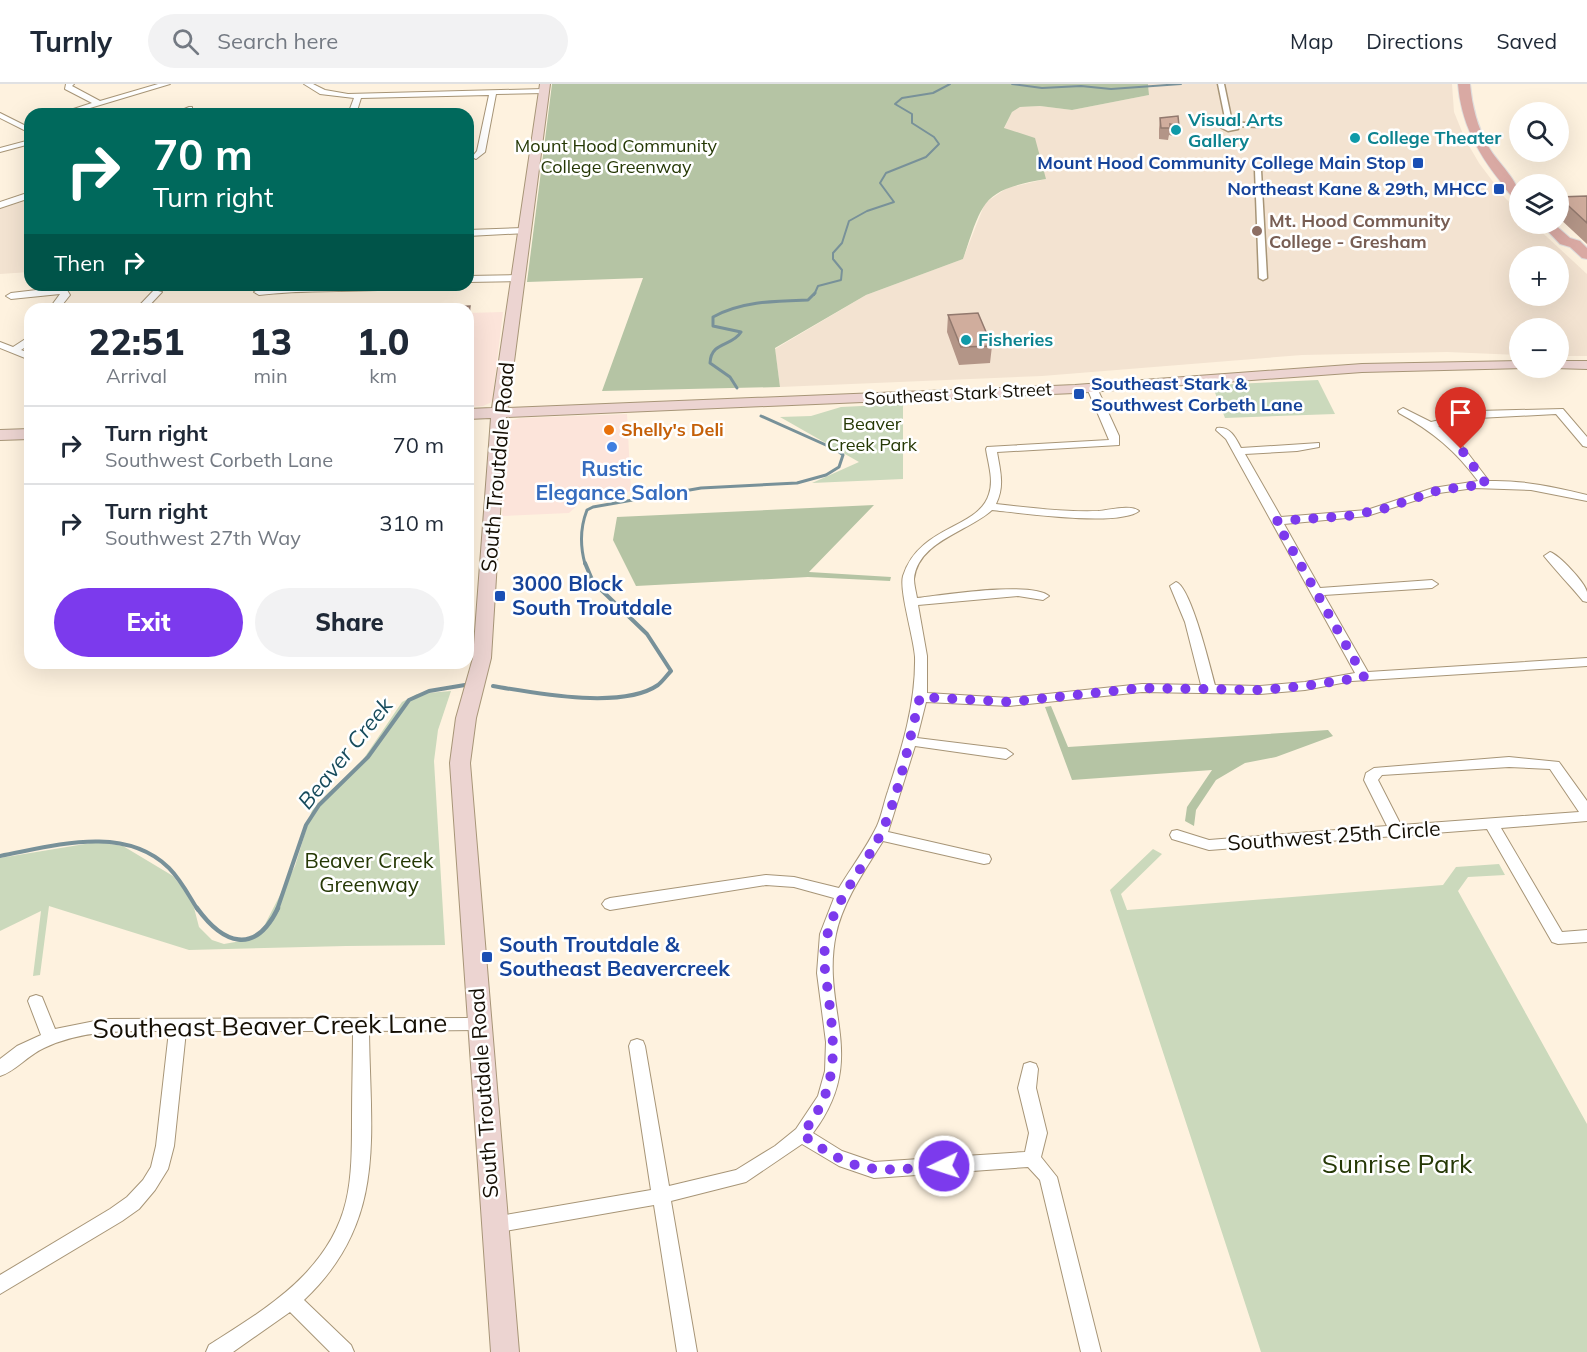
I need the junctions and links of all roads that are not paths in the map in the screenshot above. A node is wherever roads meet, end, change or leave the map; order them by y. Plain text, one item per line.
1 (70, 84) edge
2 (166, 84) edge
3 (436, 84) edge
4 (1221, 84) edge
5 (1464, 84) edge
6 (313, 85) edge
7 (544, 88) edge
8 (493, 93) junction
9 (433, 94) junction
10 (358, 96) junction
11 (98, 104) junction
12 (84, 108) edge
13 (354, 108) edge
14 (0, 116) edge
15 (24, 125) edge
16 (20, 126) junction
17 (1258, 126) dead end
18 (24, 128) edge
19 (24, 144) edge
20 (0, 150) edge
21 (476, 157) dead end
22 (1258, 170) dead end
23 (1509, 184) edge
24 (24, 197) edge
25 (0, 205) edge
26 (524, 231) junction
27 (474, 233) edge
28 (1557, 234) edge
29 (1583, 257) edge
30 (1587, 266) edge
31 (518, 278) junction
32 (1263, 278) dead end
33 (474, 279) edge
34 (54, 291) edge
35 (54, 291) edge
36 (268, 291) edge
37 (157, 292) dead end
38 (259, 292) dead end
39 (11, 296) dead end
40 (59, 303) edge
41 (147, 303) edge
42 (24, 344) edge
43 (0, 345) edge
44 (16, 350) junction
45 (24, 354) edge
46 (1509, 365) edge
47 (1569, 365) edge
48 (1587, 365) edge
49 (1092, 388) junction
50 (1404, 411) dead end
51 (500, 412) junction
52 (474, 414) edge
53 (1431, 425) junction
54 (1221, 430) dead end
55 (24, 434) edge
56 (0, 435) edge
57 (1587, 444) edge
58 (1314, 445) dead end
59 (1237, 451) junction
60 (1486, 484) junction
61 (1587, 498) edge
62 (989, 506) junction
63 (1133, 511) dead end
64 (1276, 521) junction
65 (1550, 556) dead end
66 (1432, 584) dead end
67 (1176, 586) dead end
68 (1316, 592) junction
69 (1043, 596) dead end
70 (1587, 598) edge
71 (912, 602) junction
72 (1587, 662) edge
73 (1364, 677) junction
74 (1209, 689) junction
75 (920, 697) junction
76 (909, 741) junction
77 (1006, 754) dead end
78 (1587, 814) edge
79 (1492, 825) junction
80 (1397, 832) junction
81 (880, 835) junction
82 (1177, 835) dead end
83 (984, 859) dead end
84 (843, 895) junction
85 (610, 904) dead end
86 (1587, 936) edge
87 (36, 1001) dead end
88 (178, 1024) junction
89 (361, 1024) junction
90 (479, 1024) junction
91 (50, 1037) junction
92 (636, 1046) dead end
93 (0, 1069) edge
94 (1030, 1069) dead end
95 (802, 1134) junction
96 (1032, 1159) junction
97 (661, 1196) junction
98 (494, 1225) junction
99 (0, 1285) edge
100 (292, 1301) junction
101 (216, 1352) edge
102 (344, 1352) edge
103 (505, 1352) edge
104 (687, 1352) edge
105 (1091, 1352) edge

1 - 11 street
2 - 11 street
3 - 9 street
4 - 17 street
5 - 23 main road
6 - 10 street
7 - 8 street
7 - 26 main road, South Troutdale Road
8 - 9 street
8 - 21 street
9 - 10 street
10 - 13 street
11 - 12 street
14 - 16 street
15 - 16 street
16 - 18 street
19 - 20 street
22 - 32 street
24 - 25 street
26 - 27 street
26 - 31 main road, South Troutdale Road
28 - 29 main road
29 - 30 main road
31 - 33 street
31 - 51 main road, South Troutdale Road
34 - 40 street
35 - 39 street
36 - 38 street
37 - 41 street
42 - 44 street
43 - 44 street
44 - 45 street
46 - 49 main road, Southeast Stark Street
47 - 48 main road
49 - 51 main road, Southeast Stark Street
49 - 62 street
50 - 53 street
51 - 52 main road, Southeast Stark Street
51 - 90 main road, South Troutdale Road
53 - 57 street
53 - 60 street
54 - 59 street
55 - 56 main road
58 - 59 street
59 - 64 street
60 - 61 street
60 - 64 street
62 - 63 street
62 - 71 street
64 - 68 street
65 - 70 street
66 - 68 street
67 - 74 street
68 - 73 street
69 - 71 street
71 - 75 street
72 - 73 street
73 - 74 street
74 - 75 street
75 - 76 street
76 - 77 street
76 - 81 street
78 - 79 street, Southwest 25th Circle
78 - 80 street
79 - 80 street, Southwest 25th Circle
79 - 86 street
80 - 82 street, Southwest 25th Circle
81 - 83 street
81 - 84 street
84 - 85 street
84 - 95 street
87 - 91 street
88 - 89 street, Southeast Beaver Creek Lane
88 - 91 street, Southeast Beaver Creek Lane
88 - 99 street
89 - 90 street, Southeast Beaver Creek Lane
89 - 100 street
90 - 98 main road, South Troutdale Road
91 - 93 street, Southeast Beaver Creek Lane
92 - 97 street
94 - 96 street
95 - 96 street
95 - 97 street
96 - 105 street
97 - 98 street
97 - 104 street
98 - 103 main road, South Troutdale Road
100 - 101 street
100 - 102 street

